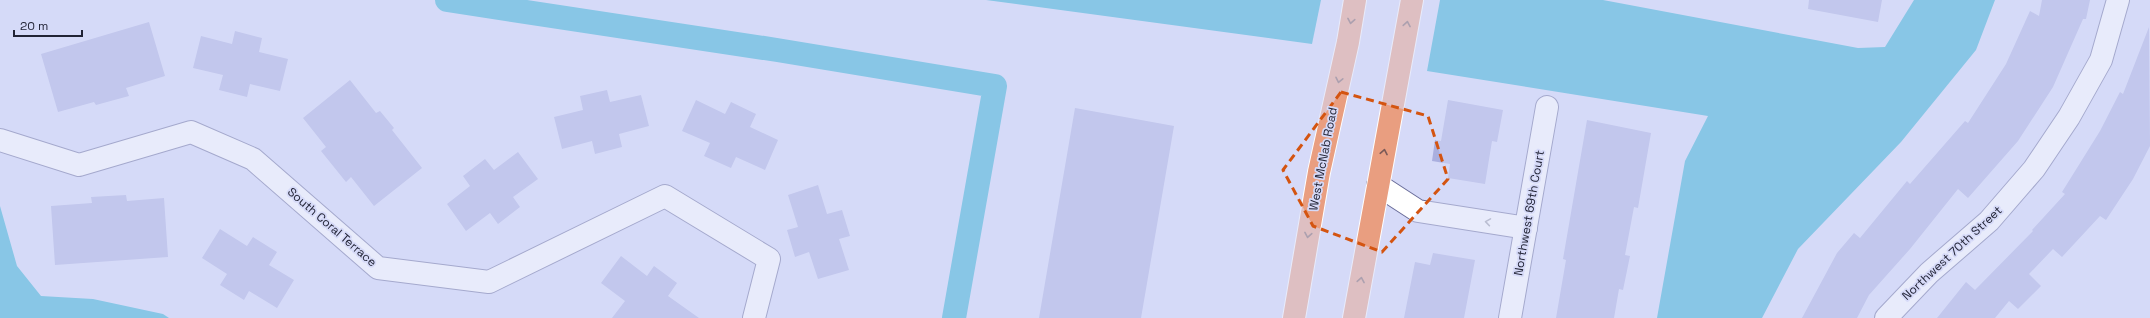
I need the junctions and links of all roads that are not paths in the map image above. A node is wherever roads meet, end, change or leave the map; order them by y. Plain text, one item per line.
1 (1355, 0) edge
2 (1412, 0) edge
3 (2118, 0) edge
4 (1547, 107) dead end
5 (0, 140) edge
6 (1378, 185) junction
7 (1526, 228) junction
8 (754, 318) edge
9 (1294, 318) edge
10 (1354, 318) edge
11 (1510, 318) edge
12 (1886, 318) edge

1 -> 9 main road, West McNab Road
6 -> 2 main road
3 - 12 street, Northwest 70th Street
4 - 7 street, Northwest 69th Court
5 - 8 street, South Coral Terrace
7 -> 6 street
10 -> 6 main road
7 - 11 street, Northwest 69th Court

